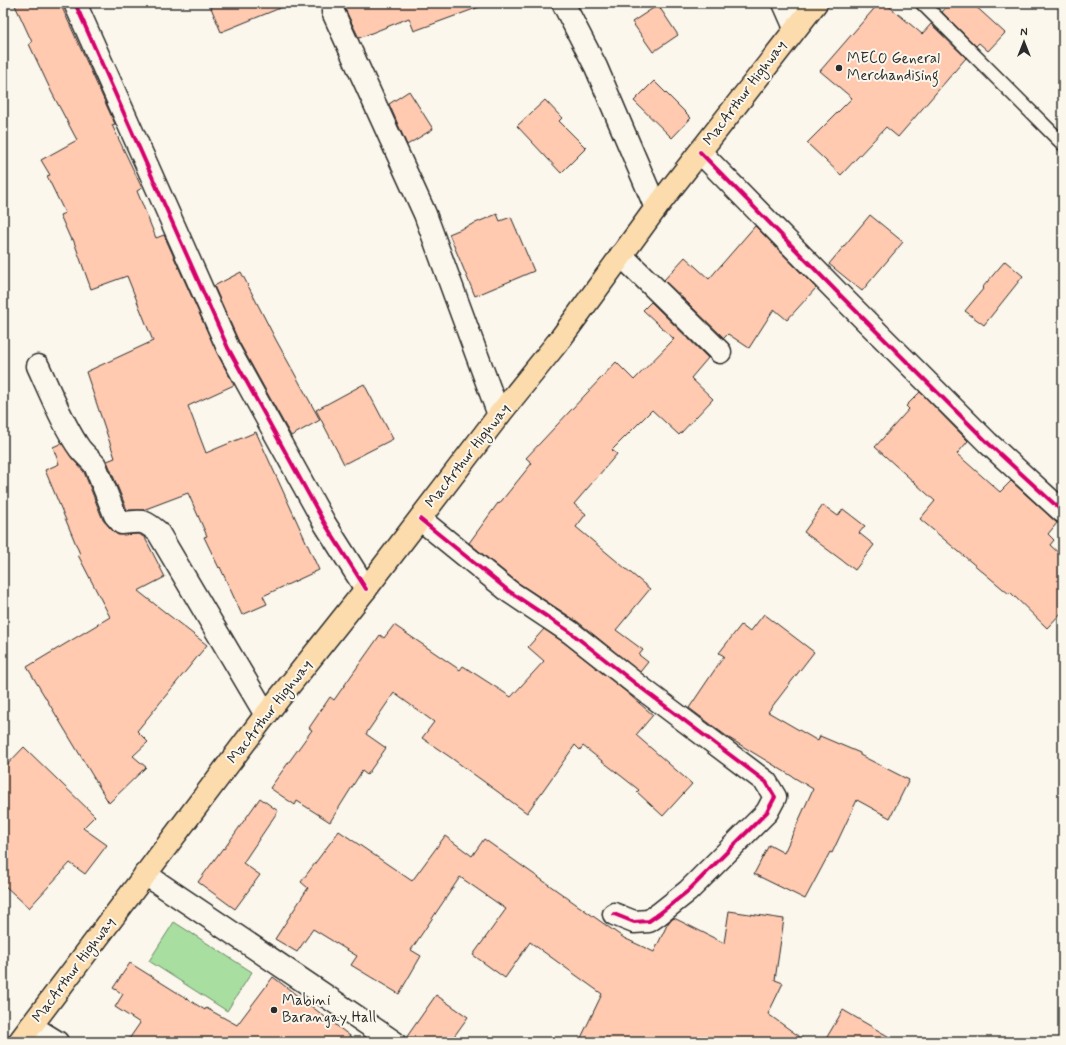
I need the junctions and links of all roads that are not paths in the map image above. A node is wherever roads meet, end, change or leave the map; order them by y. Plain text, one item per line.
1 (75, 3) edge
2 (563, 3) edge
3 (784, 3) edge
4 (816, 3) edge
5 (922, 3) edge
6 (332, 12) dead end
7 (795, 28) junction
8 (1063, 144) edge
9 (700, 152) junction
10 (656, 208) junction
11 (621, 255) junction
12 (720, 352) dead end
13 (38, 366) dead end
14 (499, 415) junction
15 (1063, 512) edge
16 (420, 518) junction
17 (366, 589) junction
18 (266, 715) junction
19 (145, 874) junction
20 (614, 914) dead end
21 (25, 1034) edge
22 (57, 1042) edge
23 (394, 1042) edge

1 - 17 street
2 - 10 street
3 - 7 street
4 - 7 highway, MacArthur Highway
5 - 8 lane
6 - 14 street
7 - 9 highway, MacArthur Highway
9 - 10 highway, MacArthur Highway
9 - 15 street
10 - 11 highway, MacArthur Highway
11 - 12 street
11 - 14 highway, MacArthur Highway
13 - 18 street
14 - 16 highway, MacArthur Highway
16 - 17 highway, MacArthur Highway
16 - 20 street
17 - 18 highway, MacArthur Highway
18 - 19 highway, MacArthur Highway
19 - 21 highway, MacArthur Highway
19 - 23 street
21 - 22 street

